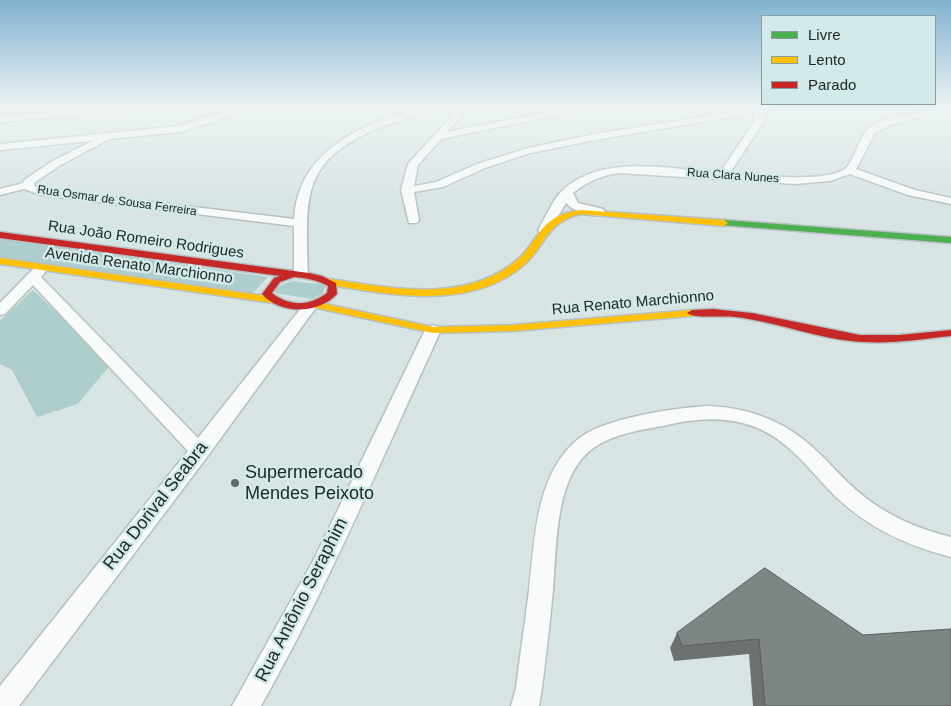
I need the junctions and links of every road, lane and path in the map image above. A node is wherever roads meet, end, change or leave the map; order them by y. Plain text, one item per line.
1 (64, 141) edge
2 (99, 141) edge
3 (345, 141) edge
4 (435, 141) edge
5 (580, 141) edge
6 (746, 141) edge
7 (866, 141) edge
8 (0, 147) edge
9 (850, 170) junction
10 (723, 176) junction
11 (28, 186) junction
12 (406, 190) junction
13 (0, 192) edge
14 (567, 192) junction
15 (951, 200) edge
16 (598, 212) junction
17 (413, 220) dead end
18 (300, 223) junction
19 (544, 230) junction
20 (0, 235) edge
21 (951, 240) edge
22 (0, 262) edge
23 (38, 273) junction
24 (288, 274) junction
25 (301, 274) junction
26 (330, 282) junction
27 (274, 300) junction
28 (313, 306) junction
29 (0, 311) edge
30 (433, 330) junction
31 (951, 332) edge
32 (200, 452) junction
33 (951, 547) edge
34 (2, 706) edge
35 (246, 706) edge
36 (525, 706) edge

1 - 8 street
2 - 11 street, Rua Osmar de Sousa Ferreira
3 - 18 street
4 - 12 street
5 - 12 street
6 - 10 street
7 - 9 street
9 - 10 street, Rua Clara Nunes
9 - 15 street
10 - 14 street, Rua Clara Nunes
11 - 13 street
11 - 18 street, Rua Osmar de Sousa Ferreira
12 - 17 street
14 - 16 street
14 - 19 street, Rua Clara Nunes
16 - 19 street, Rua João Romeiro Rodrigues
16 - 21 street, Rua João Romeiro Rodrigues
18 - 25 street
19 - 26 street, Rua João Romeiro Rodrigues
20 - 24 street, Rua João Romeiro Rodrigues
22 - 23 street, Avenida Renato Marchionno
23 - 27 street, Avenida Renato Marchionno
23 - 29 street
23 - 32 street
24 - 25 street, Rua João Romeiro Rodrigues
24 - 27 street
25 - 26 street, Rua João Romeiro Rodrigues
26 - 28 street
27 - 28 street, Avenida Renato Marchionno
28 - 30 street, Rua Renato Marchionno
28 - 32 street, Rua Dorival Seabra
30 - 31 street, Rua Renato Marchionno
30 - 35 street, Rua Antônio Seraphim
32 - 34 street, Rua Dorival Seabra
33 - 36 street

